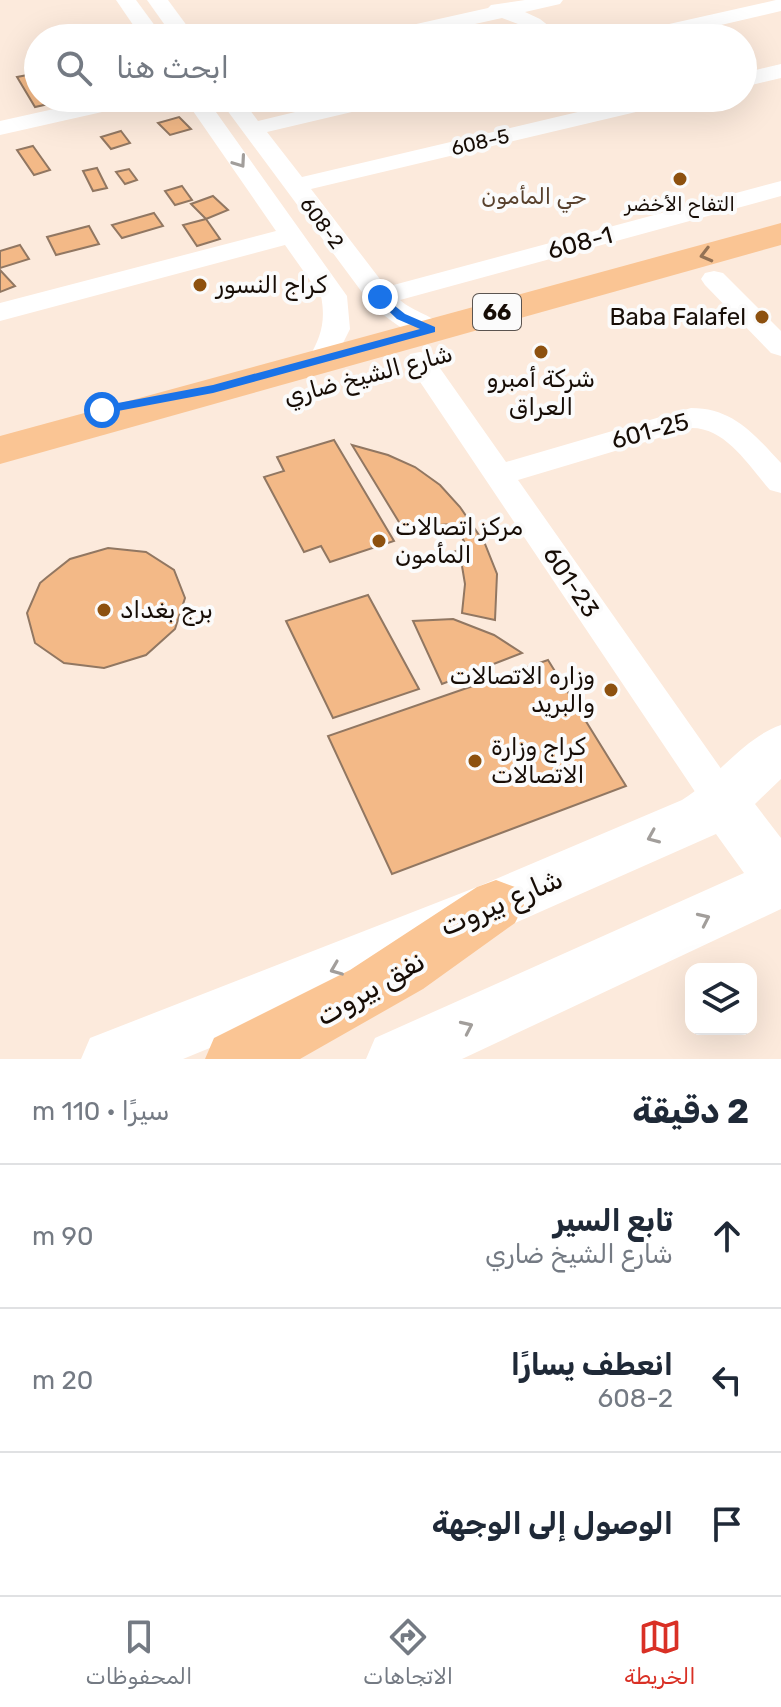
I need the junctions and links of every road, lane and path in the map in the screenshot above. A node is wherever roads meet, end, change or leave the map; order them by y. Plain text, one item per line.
1 (126, 0) edge
2 (157, 0) edge
3 (486, 0) edge
4 (553, 0) edge
5 (781, 5) edge
6 (505, 11) junction
7 (143, 24) edge
8 (175, 24) edge
9 (447, 24) edge
10 (534, 24) edge
11 (698, 24) edge
12 (781, 71) edge
13 (757, 77) edge
14 (71, 112) edge
15 (205, 112) edge
16 (239, 112) edge
17 (323, 112) edge
18 (611, 112) edge
19 (0, 128) edge
20 (252, 129) junction
21 (781, 188) edge
22 (299, 192) junction
23 (271, 206) junction
24 (781, 234) edge
25 (291, 235) junction
26 (781, 261) edge
27 (714, 279) junction
28 (380, 297) junction
29 (0, 312) edge
30 (426, 345) junction
31 (781, 347) edge
32 (322, 359) junction
33 (6, 432) edge
34 (0, 474) edge
35 (498, 475) junction
36 (781, 482) edge
37 (781, 746) edge
38 (723, 802) junction
39 (781, 882) edge
40 (496, 905) junction
41 (111, 1059) edge
42 (235, 1059) edge
43 (396, 1059) edge

1 - 7 street
2 - 8 street
3 - 6 street
4 - 6 street
5 - 11 street
6 - 9 street
6 - 10 street
12 - 13 street
14 - 19 street
15 -> 23 street, 608-2
16 - 20 street, 608-2
17 - 20 street
18 - 22 street, 608-5
20 - 22 street, 608-2
21 - 28 street, 608-1
22 - 23 street, 608-5
22 - 28 street, 608-2
23 - 25 street, 608-2
24 -> 30 main road, شارع الشيخ ضاري / 66
25 - 29 street
25 - 32 street, 608-2
26 - 27 main road, شارع الشيخ ضاري / 66
27 - 30 main road, شارع الشيخ ضاري / 66
27 - 31 street
28 - 30 street, 608-2
30 - 32 main road, شارع الشيخ ضاري / 66
30 - 34 main road, شارع الشيخ ضاري / 66
30 - 35 street, 601-23
32 - 33 main road, شارع الشيخ ضاري / 66
35 - 36 street, 601-25
35 - 38 street, 601-23
37 - 38 main road, شارع بيروت
38 - 39 main road
38 -> 40 main road, شارع بيروت
43 -> 39 main road
40 -> 41 main road, شارع بيروت
40 - 42 main road, نفق بيروت

